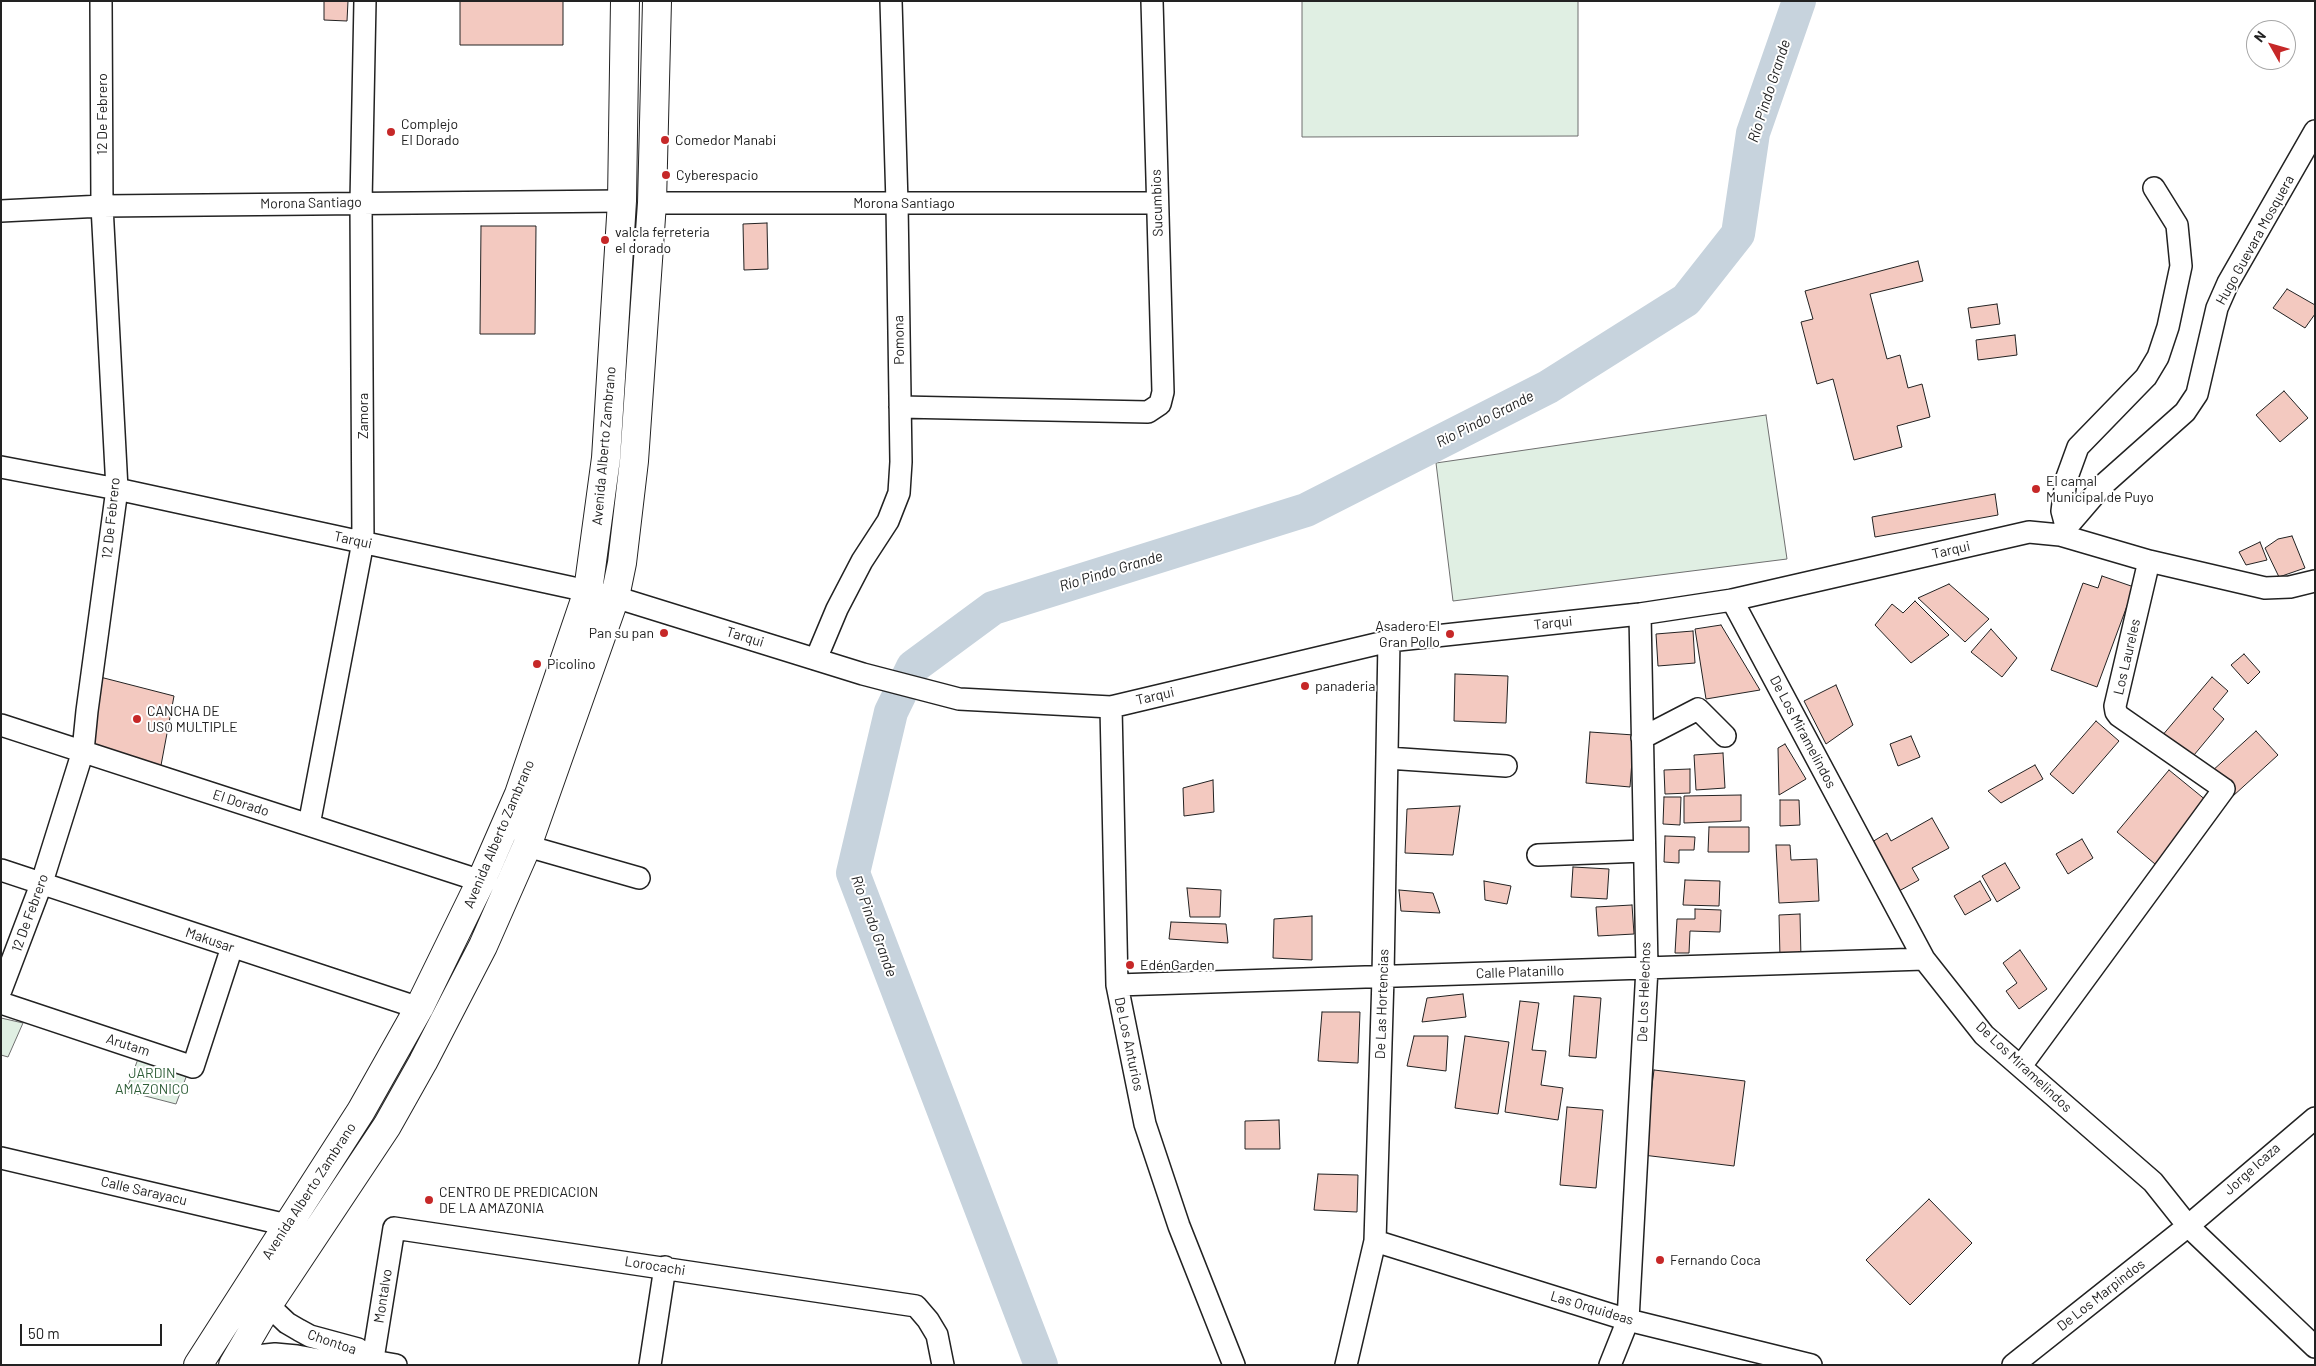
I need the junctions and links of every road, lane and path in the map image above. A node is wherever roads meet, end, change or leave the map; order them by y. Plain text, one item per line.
1 (101, 1) edge
2 (365, 1) edge
3 (625, 1) edge
4 (657, 1) edge
5 (891, 1) edge
6 (1152, 1) edge
7 (2315, 131) edge
8 (2154, 188) dead end
9 (622, 200) junction
10 (361, 202) junction
11 (652, 203) junction
12 (898, 203) junction
13 (1157, 203) junction
14 (102, 206) junction
15 (1, 211) edge
16 (900, 407) junction
17 (1, 467) edge
18 (116, 489) junction
19 (2063, 530) junction
20 (363, 542) junction
21 (2149, 561) junction
22 (2315, 581) edge
23 (588, 591) junction
24 (615, 597) junction
25 (1732, 600) junction
26 (1640, 614) junction
27 (1389, 641) junction
28 (816, 659) junction
29 (1111, 707) junction
30 (1, 725) edge
31 (1725, 736) dead end
32 (1642, 738) junction
33 (83, 752) junction
34 (1387, 758) junction
35 (1506, 766) dead end
36 (309, 825) junction
37 (527, 846) junction
38 (1644, 850) junction
39 (1538, 855) dead end
40 (1, 870) edge
41 (639, 878) dead end
42 (481, 881) junction
43 (42, 882) junction
44 (232, 947) junction
45 (1924, 959) junction
46 (1647, 968) junction
47 (1384, 977) junction
48 (1117, 985) junction
49 (1, 990) edge
50 (1, 1003) edge
51 (420, 1008) junction
52 (2020, 1066) junction
53 (2315, 1112) edge
54 (2315, 1118) edge
55 (1, 1158) edge
56 (287, 1225) junction
57 (2188, 1226) junction
58 (394, 1228) joint
59 (1375, 1241) junction
60 (665, 1268) junction
61 (268, 1305) junction
62 (1628, 1320) junction
63 (2315, 1347) edge
64 (235, 1361) edge
65 (368, 1364) edge
66 (198, 1365) edge
67 (346, 1365) edge
68 (396, 1365) edge
69 (650, 1365) edge
70 (943, 1365) edge
71 (1234, 1365) edge
72 (1346, 1365) edge
73 (1610, 1365) edge
74 (1811, 1365) edge
75 (2013, 1365) edge

1 - 14 street, 12 De Febrero
2 - 10 street, Zamora
3 - 9 highway, Avenida Alberto Zambrano
4 - 11 highway, Avenida Alberto Zambrano
5 - 12 street, Pomona
6 - 13 street, Sucumbios
7 - 19 street, Hugo Guevara Mosquera
8 - 19 street
9 - 10 street, Morona Santiago
9 - 23 highway, Avenida Alberto Zambrano
10 - 14 street, Morona Santiago
10 - 20 street, Zamora
11 - 12 street, Morona Santiago
11 - 24 highway, Avenida Alberto Zambrano
12 - 13 street, Morona Santiago
12 - 16 street, Pomona
13 - 16 street, Sucumbios
14 - 15 street, Morona Santiago
14 - 18 street, 12 De Febrero
16 - 28 street, Pomona
17 - 18 street, Tarqui
18 - 20 street, Tarqui
18 - 33 street, 12 De Febrero
19 - 21 street, Tarqui
19 - 25 street, Tarqui
20 - 23 street, Tarqui
20 - 36 street, Zamora
21 - 22 street, Tarqui
21 - 52 street, Los Laureles
23 - 24 street, Tarqui
23 - 42 highway, Avenida Alberto Zambrano
24 - 28 street, Tarqui
24 - 37 highway, Avenida Alberto Zambrano
25 - 26 street, Tarqui
25 - 45 street, De Los Miramelindos
26 - 27 street, Tarqui
26 - 32 street, De Los Helechos
27 - 29 street, Tarqui
27 - 34 street, De Las Hortencias
28 - 29 street, Tarqui
29 - 48 street, De Los Anturios
30 - 33 street, El Dorado
31 - 32 street
32 - 38 street, De Los Helechos
33 - 36 street, El Dorado
33 - 43 street, 12 De Febrero
34 - 35 street
34 - 47 street, De Las Hortencias
36 - 42 street, El Dorado
37 - 41 street
37 - 61 highway, Avenida Alberto Zambrano
38 - 39 street
38 - 46 street, De Los Helechos
40 - 43 street, Makusar
42 - 51 highway, Avenida Alberto Zambrano
43 - 44 street, Makusar
43 - 49 street, 12 De Febrero
44 - 50 street, Arutam
44 - 51 street, Makusar
45 - 46 street, Calle Platanillo
45 - 52 street, De Los Miramelindos
46 - 47 street, Calle Platanillo
46 - 62 street, De Los Helechos
47 - 48 street, Calle Platanillo
47 - 59 street, De Las Hortencias
48 - 71 street, De Los Anturios
51 - 56 highway, Avenida Alberto Zambrano
52 - 57 street, De Los Miramelindos
53 - 57 street, Jorge Icaza
54 - 57 street
55 - 56 street, Calle Sarayacu
56 - 66 highway, Avenida Alberto Zambrano
57 - 63 street, De Los Miramelindos
57 - 75 street, De Los Marpindos
58 - 60 street, Lorocachi
58 - 65 street, Montalvo
59 - 62 street, Las Orquideas
59 - 72 street, De Las Hortencias
60 - 69 street
60 - 70 street, Lorocachi
61 - 64 highway, Avenida Alberto Zambrano
61 - 65 street, Chontoa
62 - 73 street, De Los Helechos
62 - 74 street, Las Orquideas
64 - 67 street, Chontoa
65 - 68 street, Chontoa

